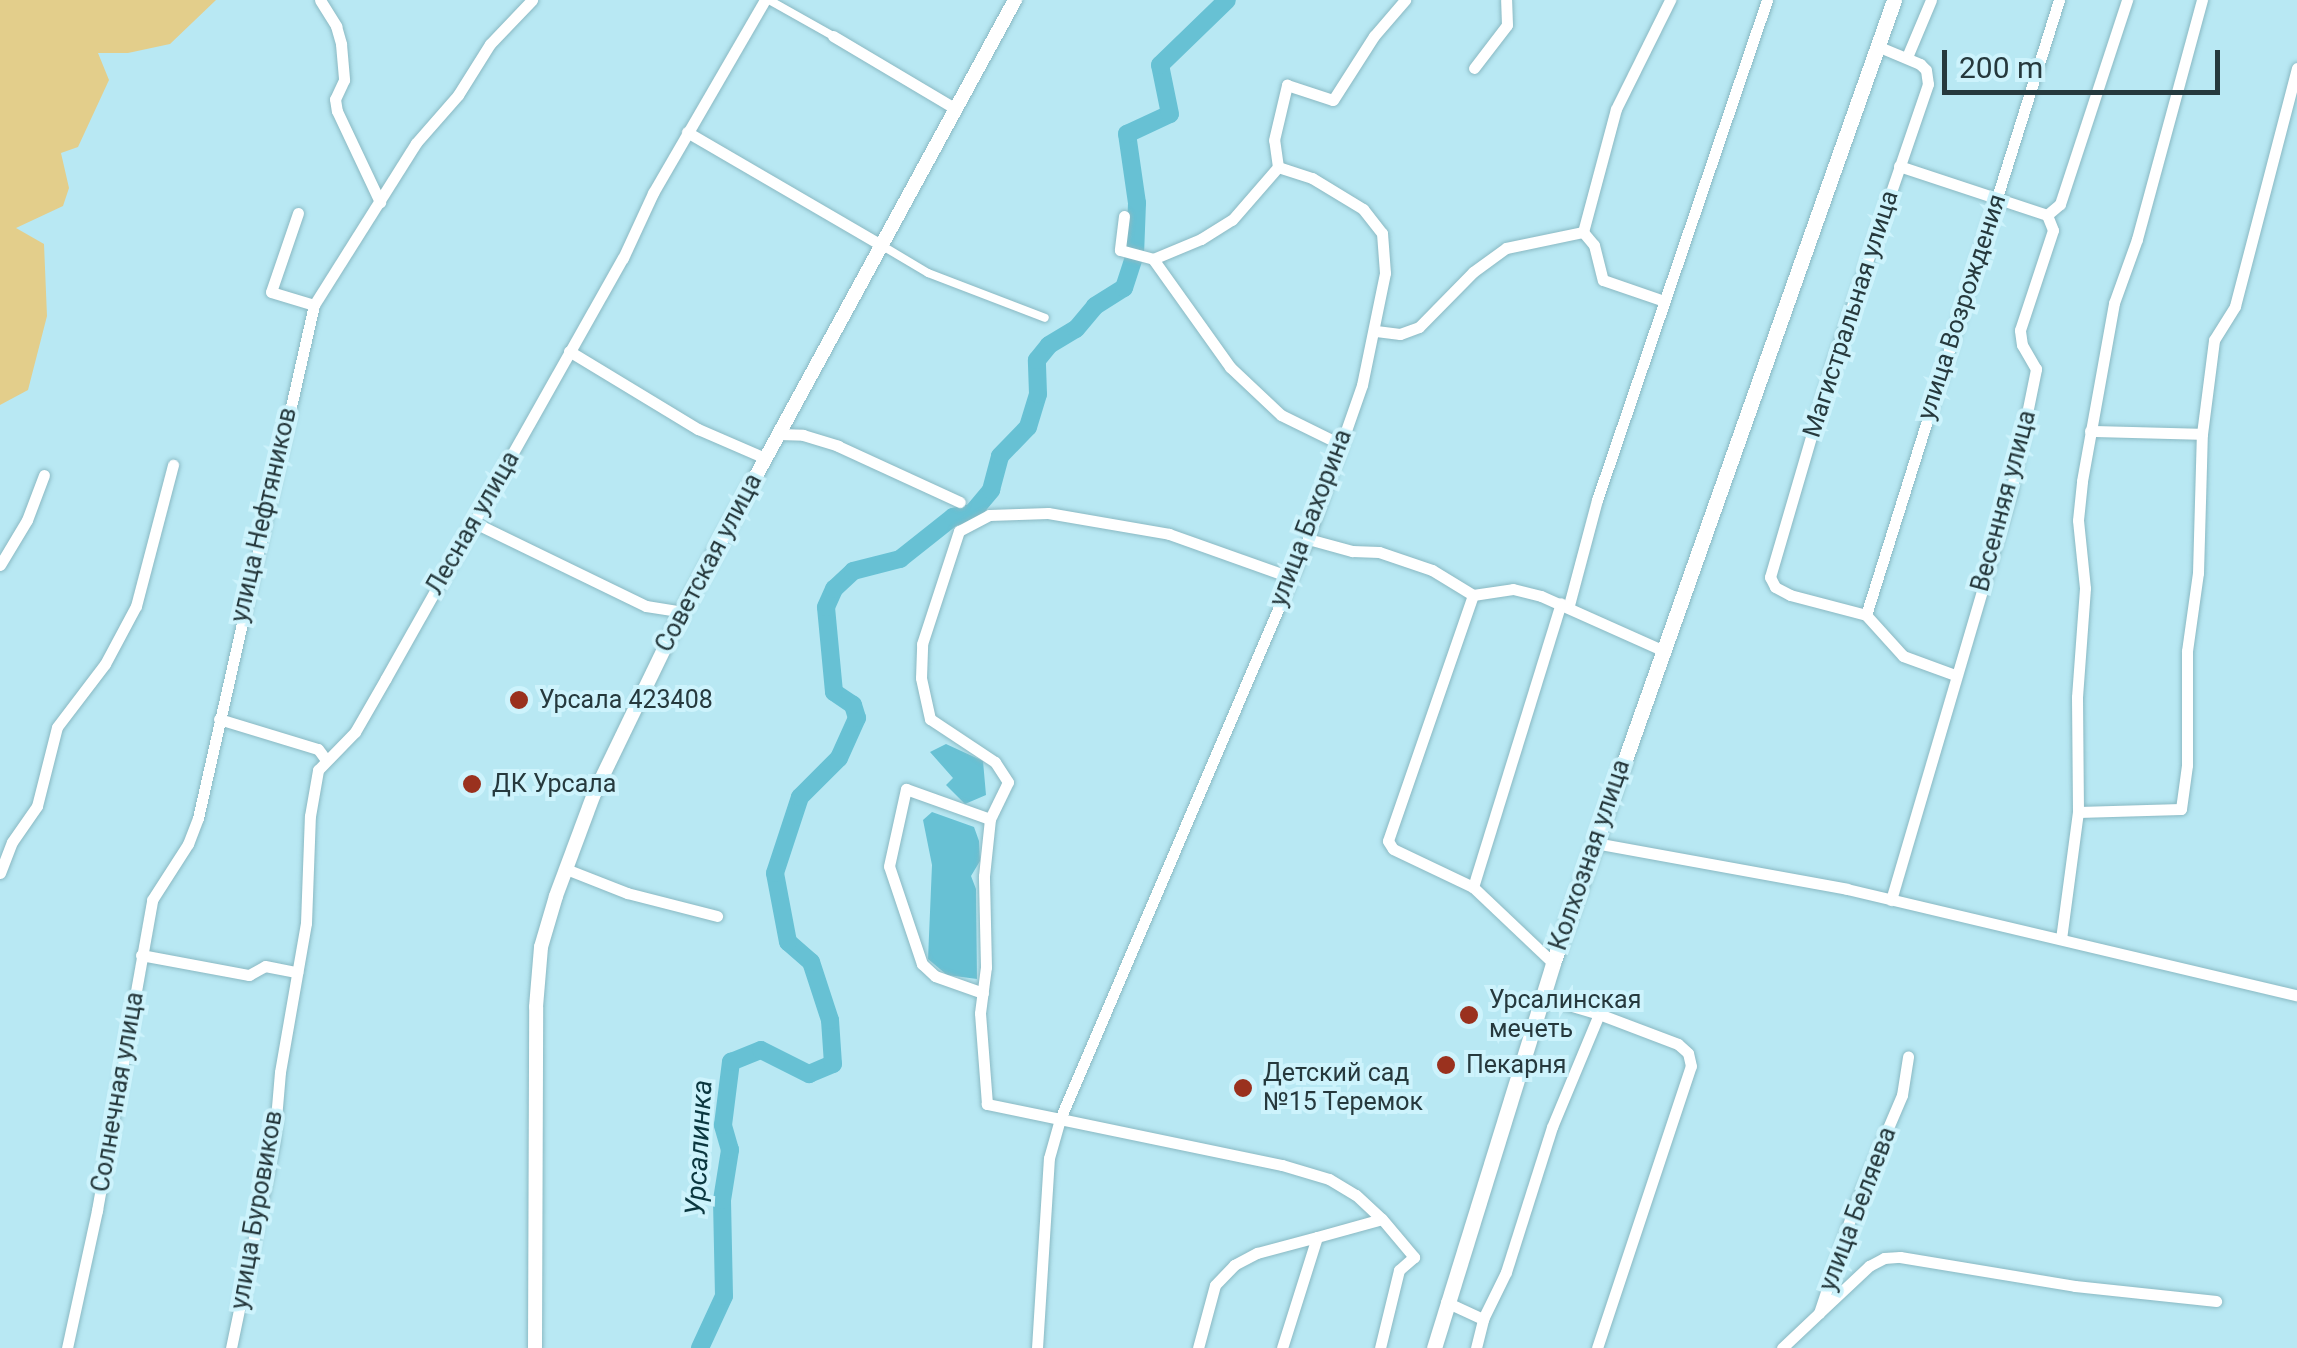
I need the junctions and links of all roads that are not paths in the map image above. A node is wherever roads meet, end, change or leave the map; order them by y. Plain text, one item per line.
1 (320, 0) edge
2 (532, 0) edge
3 (767, 0) edge
4 (1015, 0) edge
5 (1405, 0) edge
6 (1506, 0) edge
7 (1670, 0) edge
8 (1767, 0) edge
9 (1894, 0) edge
10 (1930, 0) edge
11 (2060, 0) edge
12 (2127, 0) edge
13 (2202, 0) edge
14 (834, 36) joint
15 (1877, 46) junction
16 (1907, 57) junction
17 (1474, 68) dead end
18 (2297, 68) edge
19 (956, 109) junction
20 (687, 132) junction
21 (1900, 166) junction
22 (1278, 167) junction
23 (1996, 198) junction
24 (380, 202) junction
25 (298, 213) dead end
26 (2047, 215) junction
27 (1124, 216) dead end
28 (1582, 232) junction
29 (881, 246) junction
30 (1153, 259) junction
31 (1664, 301) junction
32 (314, 305) junction
33 (1045, 318) dead end
34 (1376, 330) junction
35 (570, 351) junction
36 (2090, 431) junction
37 (779, 434) junction
38 (2202, 434) junction
39 (1340, 444) junction
40 (764, 458) junction
41 (173, 466) dead end
42 (44, 476) dead end
43 (960, 502) dead end
44 (475, 523) junction
45 (1308, 539) junction
46 (0, 565) edge
47 (1290, 577) junction
48 (1473, 595) junction
49 (1565, 604) junction
50 (682, 612) junction
51 (1866, 614) junction
52 (1662, 650) junction
53 (1955, 675) junction
54 (220, 719) junction
55 (326, 760) junction
56 (2078, 812) junction
57 (990, 819) junction
58 (188, 844) joint
59 (1595, 844) junction
60 (566, 869) junction
61 (0, 873) edge
62 (1473, 887) junction
63 (1892, 900) junction
64 (717, 916) dead end
65 (2061, 939) junction
66 (141, 956) junction
67 (1552, 963) junction
68 (297, 972) junction
69 (982, 993) junction
70 (2297, 995) edge
71 (1542, 997) junction
72 (1599, 1014) junction
73 (1908, 1056) dead end
74 (280, 1072) joint
75 (1060, 1119) junction
76 (1382, 1218) junction
77 (1317, 1237) junction
78 (2216, 1301) dead end
79 (1446, 1302) junction
80 (1819, 1313) junction
81 (1483, 1319) junction
82 (67, 1348) edge
83 (232, 1348) edge
84 (535, 1348) edge
85 (1037, 1348) edge
86 (1198, 1348) edge
87 (1282, 1348) edge
88 (1380, 1348) edge
89 (1434, 1348) edge
90 (1476, 1348) edge
91 (1597, 1348) edge
92 (1782, 1348) edge

1 - 24 street
2 - 24 street, улица Нефтяников
3 - 14 street
3 - 20 street, Лесная улица
4 - 19 street, Советская улица
5 - 22 street
6 - 17 street
7 - 28 street
8 - 31 street
9 - 15 main road, Колхозная улица
10 - 16 street
11 - 23 street, улица Возрождения
12 - 26 street
13 - 36 street
14 - 19 street
15 - 16 street
15 - 52 main road, Колхозная улица
16 - 21 street, Магистральная улица
18 - 38 street
19 - 29 street, Советская улица
20 - 29 street
20 - 35 street, Лесная улица
21 - 23 street
21 - 51 street, Магистральная улица
22 - 30 street
22 - 34 street, улица Бахорина
23 - 26 street
23 - 51 street, улица Возрождения
24 - 32 street, улица Нефтяников
25 - 32 street
26 - 53 street, Весенняя улица
27 - 30 street
28 - 31 street
28 - 34 street
29 - 33 street
29 - 37 street, Советская улица
30 - 39 street
31 - 49 street
32 - 54 street, улица Нефтяников
34 - 39 street, улица Бахорина
35 - 40 street
35 - 44 street, Лесная улица
36 - 38 street
36 - 56 street
37 - 40 street, Советская улица
37 - 43 street
38 - 56 street
39 - 45 street, улица Бахорина
40 - 50 street, Советская улица
41 - 61 street
42 - 46 street
44 - 50 street
44 - 55 street, Лесная улица
45 - 47 street, улица Бахорина
45 - 48 street
47 - 57 street
47 - 75 street, улица Бахорина
48 - 49 street
48 - 62 street
49 - 52 street
49 - 62 street
50 - 60 street, Советская улица
51 - 53 street
52 - 59 main road, Колхозная улица
53 - 63 street, Весенняя улица
54 - 55 street
54 - 58 street, улица Нефтяников
55 - 68 street, Лесная улица
56 - 65 street
57 - 69 street
57 - 69 street
58 - 66 street, Солнечная улица
59 - 63 street
59 - 67 main road, Колхозная улица
60 - 64 street
60 - 84 street, Советская улица
62 - 67 street
63 - 65 street
65 - 70 street
66 - 68 street
66 - 82 street, Солнечная улица
67 - 71 main road, Колхозная улица
68 - 74 street, Лесная улица
69 - 75 street
71 - 72 street
71 - 79 main road, Колхозная улица
72 - 81 street
72 - 91 street
73 - 80 street, улица Беляева
74 - 83 street, улица Буровиков
75 - 76 street
75 - 85 street, улица Бахорина
76 - 77 street
76 - 88 street
77 - 86 street
77 - 87 street
78 - 80 street
79 - 81 street
79 - 89 main road, Колхозная улица
80 - 92 street, улица Беляева
81 - 90 street

